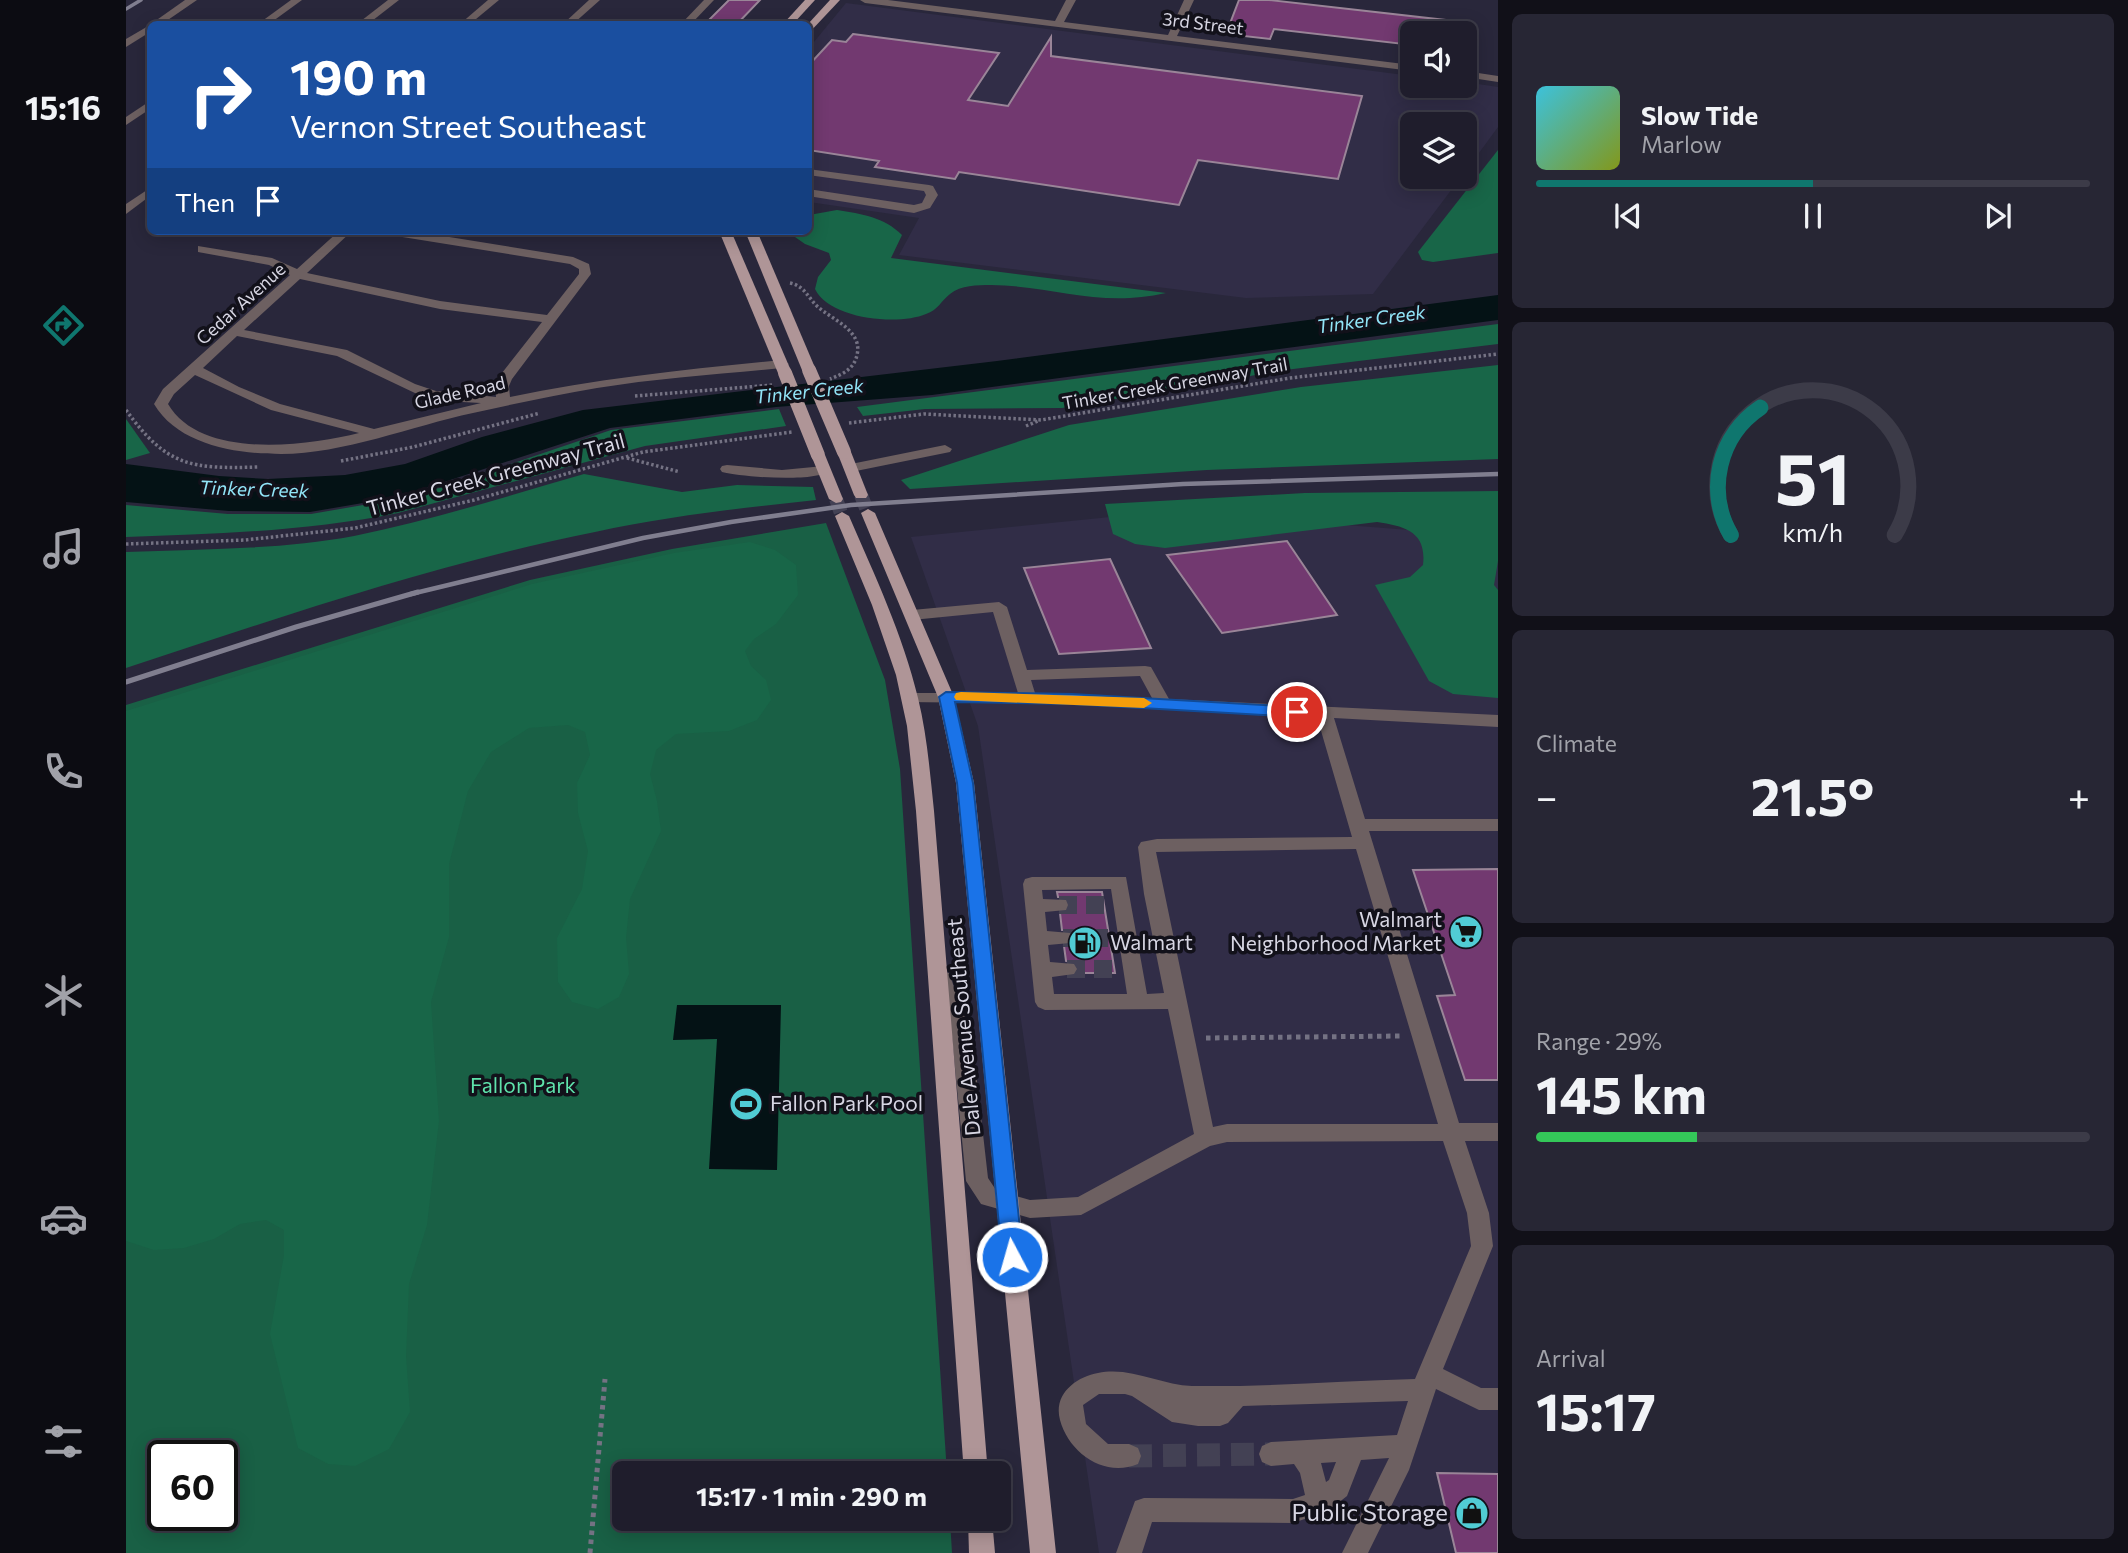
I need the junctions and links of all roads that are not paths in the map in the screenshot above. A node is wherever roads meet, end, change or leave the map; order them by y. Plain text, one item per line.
1 (192, 0) edge
2 (297, 0) edge
3 (394, 0) edge
4 (494, 0) edge
5 (594, 0) edge
6 (709, 0) edge
7 (810, 0) edge
8 (835, 0) edge
9 (865, 0) edge
10 (952, 0) edge
11 (1071, 0) edge
12 (1189, 0) edge
13 (945, 10) junction
14 (160, 21) edge
15 (267, 21) edge
16 (366, 21) edge
17 (469, 21) edge
18 (571, 21) edge
19 (689, 21) edge
20 (791, 21) edge
21 (1058, 24) junction
22 (812, 26) edge
23 (147, 33) edge
24 (1171, 38) junction
25 (126, 44) edge
26 (1400, 67) edge
27 (1477, 76) edge
28 (1498, 79) edge
29 (147, 106) edge
30 (126, 122) edge
31 (812, 173) edge
32 (126, 189) edge
33 (147, 192) edge
34 (812, 193) edge
35 (147, 194) edge
36 (126, 210) edge
37 (342, 235) edge
38 (416, 235) edge
39 (482, 235) edge
40 (727, 235) edge
41 (753, 235) edge
42 (474, 244) junction
43 (202, 249) dead end
44 (300, 275) junction
45 (550, 319) junction
46 (237, 332) junction
47 (783, 368) junction
48 (195, 369) junction
49 (504, 402) junction
50 (161, 404) joint
51 (372, 433) junction
52 (945, 449) dead end
53 (851, 468) junction
54 (727, 469) dead end
55 (824, 470) junction
56 (861, 495) tunnel mouth
57 (836, 499) tunnel mouth
58 (868, 513) tunnel mouth
59 (842, 516) tunnel mouth
60 (912, 615) junction
61 (1021, 675) junction
62 (946, 697) junction
63 (1028, 697) junction
64 (910, 698) junction
65 (1164, 704) junction
66 (1324, 713) junction
67 (1498, 721) edge
68 (1498, 825) edge
69 (1360, 834) junction
70 (1153, 894) junction
71 (1116, 902) junction
72 (1034, 905) junction
73 (1059, 905) tunnel mouth
74 (1038, 938) junction
75 (1063, 938) tunnel mouth
76 (937, 966) junction
77 (1067, 969) tunnel mouth
78 (1041, 970) junction
79 (1138, 1001) junction
80 (1176, 1001) junction
81 (1451, 1132) junction
82 (1498, 1132) edge
83 (1205, 1138) junction
84 (1007, 1203) junction
85 (1426, 1382) junction
86 (1498, 1399) edge
87 (1404, 1446) junction
88 (1353, 1450) junction
89 (1300, 1453) junction
90 (1271, 1454) tunnel mouth
91 (1129, 1456) tunnel mouth
92 (975, 1461) edge
93 (1319, 1503) junction
94 (981, 1531) edge
95 (982, 1553) edge
96 (1043, 1553) edge
97 (1129, 1553) edge
98 (1355, 1553) edge

1 - 14 street
2 - 15 street
3 - 16 street
4 - 17 street
5 - 18 street
6 - 19 street
7 - 20 main road
8 - 22 main road
9 - 13 street, 3rd Street
10 - 13 street
11 - 21 street
12 - 24 street
13 - 21 street, 3rd Street
21 - 24 street, 3rd Street
23 - 25 street
24 - 26 street, 3rd Street
27 - 28 street
29 - 30 street
31 - 34 street
32 - 33 street
35 - 36 street
37 - 44 street, Cedar Avenue
38 - 42 street
39 - 42 street
40 - 47 main road
41 - 53 main road, bridge
42 - 45 street
43 - 44 street
44 - 45 street
44 - 46 street, Cedar Avenue
45 - 49 street
46 - 48 street, Cedar Avenue
46 - 49 street
47 - 49 street, Glade Road
47 - 55 main road, bridge
48 - 50 street, Cedar Avenue
48 - 51 street
49 - 51 street, Glade Road
50 - 51 street, Glade Road
52 - 53 street
53 - 56 main road
54 - 55 street
55 - 57 main road
58 - 60 main road, Dale Avenue Southeast
59 - 64 main road, Dale Avenue Southeast
60 - 61 street
60 - 62 main road, Dale Avenue Southeast
61 - 63 street
61 - 65 street
62 - 63 street
62 - 64 street
62 - 84 main road, Dale Avenue Southeast
63 - 65 street
64 - 76 main road, Dale Avenue Southeast
65 - 66 street
66 - 67 street
66 - 69 street
68 - 69 street
69 - 70 street
69 - 81 street
70 - 71 street
70 - 80 street
71 - 72 street
71 - 79 street
72 - 73 street
72 - 74 street
74 - 75 street
74 - 78 street
76 - 84 street
76 - 92 main road, Dale Avenue Southeast
77 - 78 street
78 - 79 street
79 - 80 street
80 - 83 street
81 - 82 street
81 - 83 street
81 - 85 street
83 - 84 street
84 - 96 main road, Dale Avenue Southeast
85 - 86 street
85 - 87 street
85 - 91 street
87 - 88 street
87 - 98 street
88 - 89 street
88 - 93 street
89 - 90 street
89 - 93 street
93 - 97 street
94 - 95 main road

